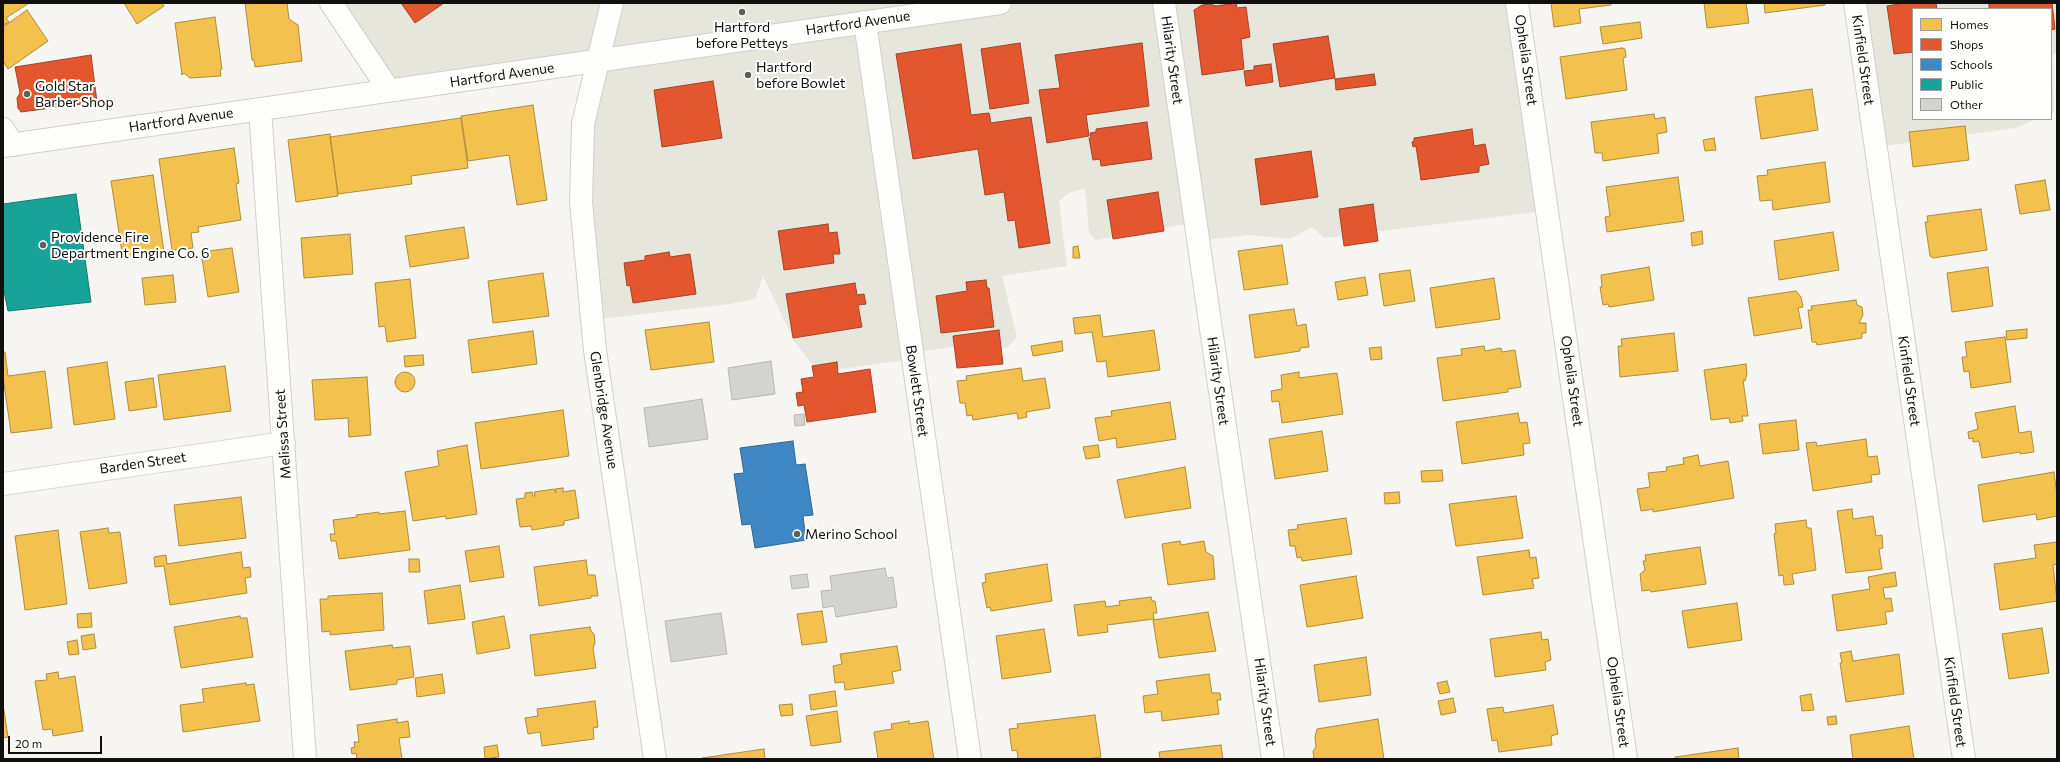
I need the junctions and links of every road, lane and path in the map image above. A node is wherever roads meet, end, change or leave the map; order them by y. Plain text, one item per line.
1 (331, 3) edge
2 (612, 3) edge
3 (1000, 3) edge
4 (1164, 3) edge
5 (1518, 3) edge
6 (1855, 3) edge
7 (865, 22) junction
8 (598, 61) junction
9 (389, 90) junction
10 (260, 109) junction
11 (6, 140) edge
12 (284, 443) junction
13 (3, 484) edge
14 (302, 758) edge
15 (655, 759) edge
16 (970, 759) edge
17 (1273, 759) edge
18 (1626, 759) edge
19 (1964, 759) edge

1 - 9 street
2 - 8 street, Glenbridge Avenue
3 - 7 street, Hartford Avenue
4 - 17 street, Hilarity Street
5 - 18 street, Ophelia Street
6 - 19 street, Kinfield Street
7 - 8 street, Hartford Avenue
7 - 16 street, Bowlett Street
8 - 9 street, Hartford Avenue
8 - 15 street, Glenbridge Avenue
9 - 10 street, Hartford Avenue
10 - 11 street, Hartford Avenue
10 - 12 street, Melissa Street
12 - 13 street, Barden Street
12 - 14 street, Melissa Street

